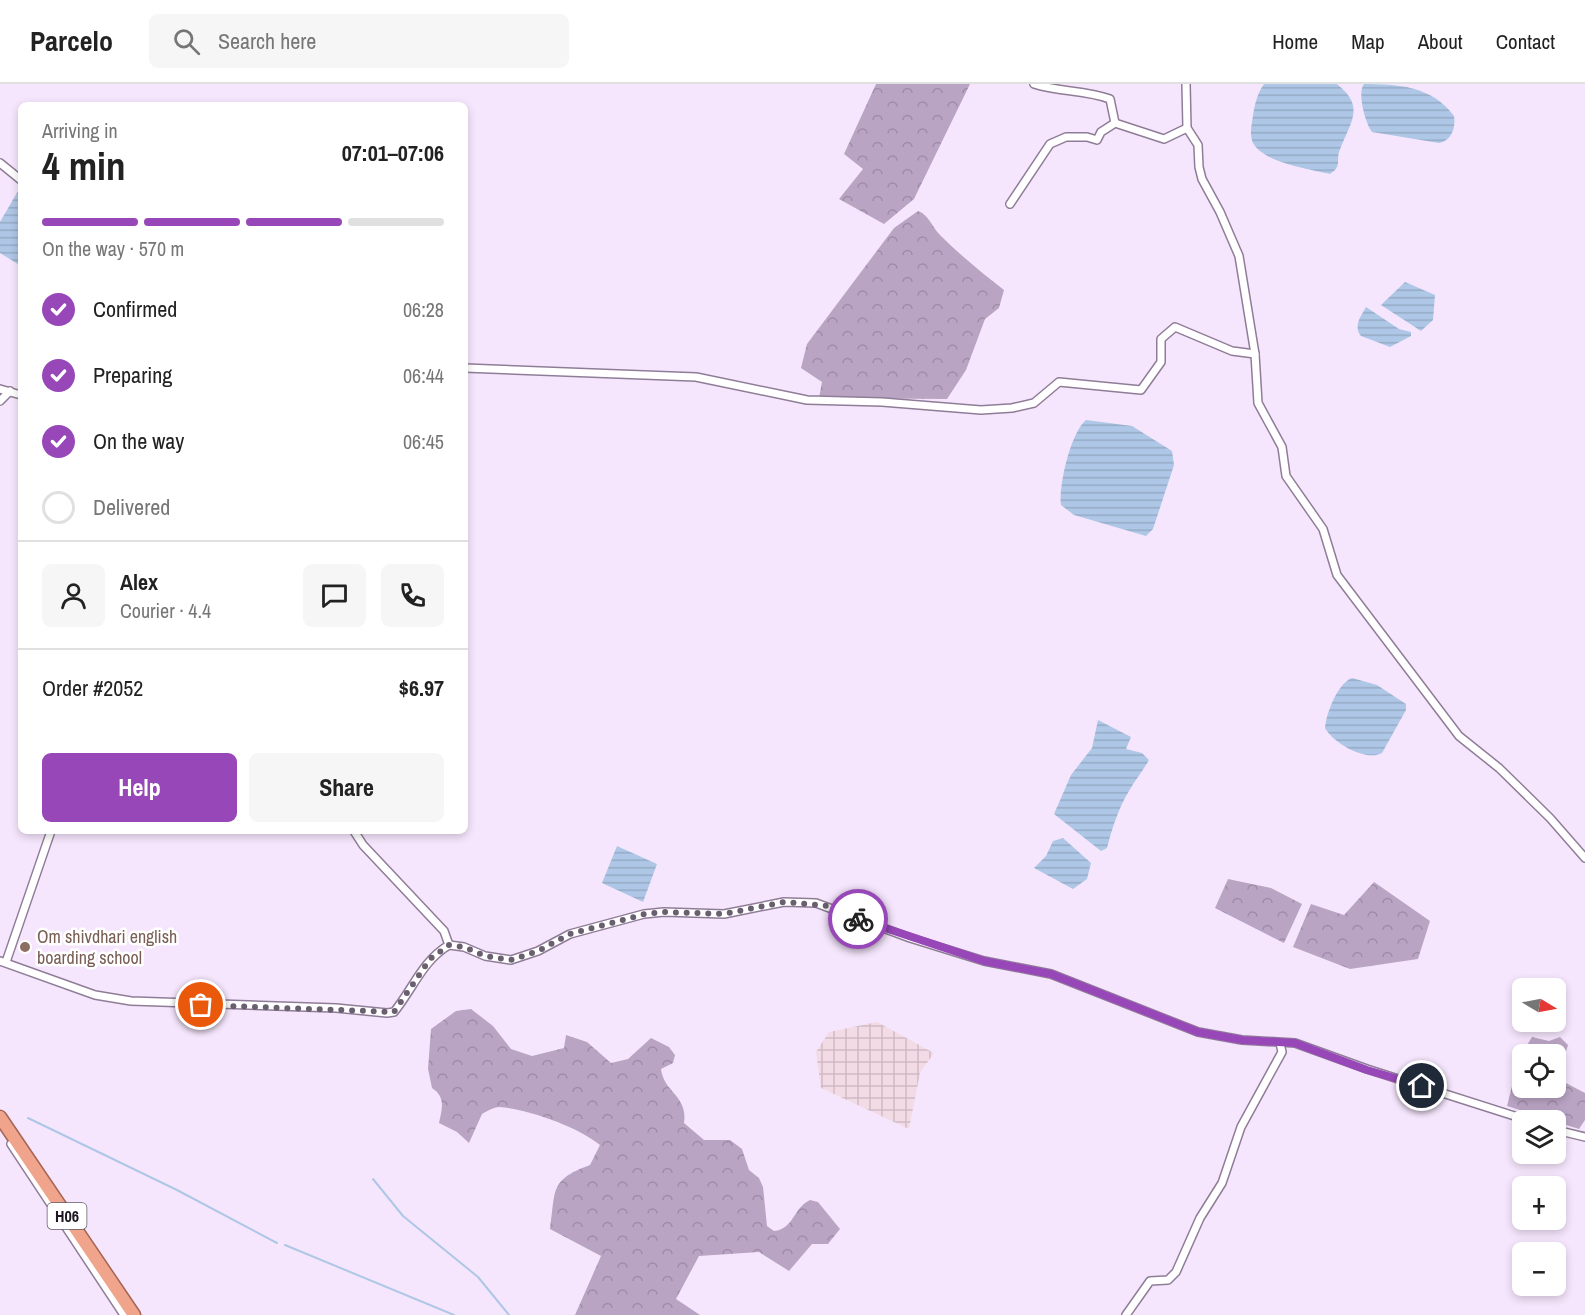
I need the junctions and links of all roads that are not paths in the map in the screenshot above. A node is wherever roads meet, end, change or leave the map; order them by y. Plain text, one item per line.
1 (1034, 84) edge
2 (1186, 84) edge
3 (1115, 123) junction
4 (1187, 128) junction
5 (0, 163) edge
6 (18, 178) edge
7 (1010, 204) dead end
8 (1254, 354) junction
9 (468, 368) edge
10 (0, 389) edge
11 (10, 391) junction
12 (18, 394) edge
13 (0, 401) edge
14 (50, 834) edge
15 (356, 834) edge
16 (1585, 858) edge
17 (449, 945) junction
18 (3, 962) edge
19 (1280, 1043) junction
20 (1512, 1115) edge
21 (0, 1118) edge
22 (0, 1127) edge
23 (1566, 1132) edge
24 (1585, 1137) edge
25 (124, 1315) edge
26 (135, 1315) edge
27 (1125, 1315) edge

1 - 3 street
2 - 4 street
3 - 4 street
3 - 7 street
4 - 8 street
5 - 6 street
8 - 9 street
8 - 16 street
10 - 11 street
11 - 12 street
11 - 13 street
14 - 18 street
15 - 17 street
17 - 18 street
17 - 19 street
19 - 20 street
19 - 27 street
21 - 26 highway, H06
22 - 25 street
23 - 24 street

